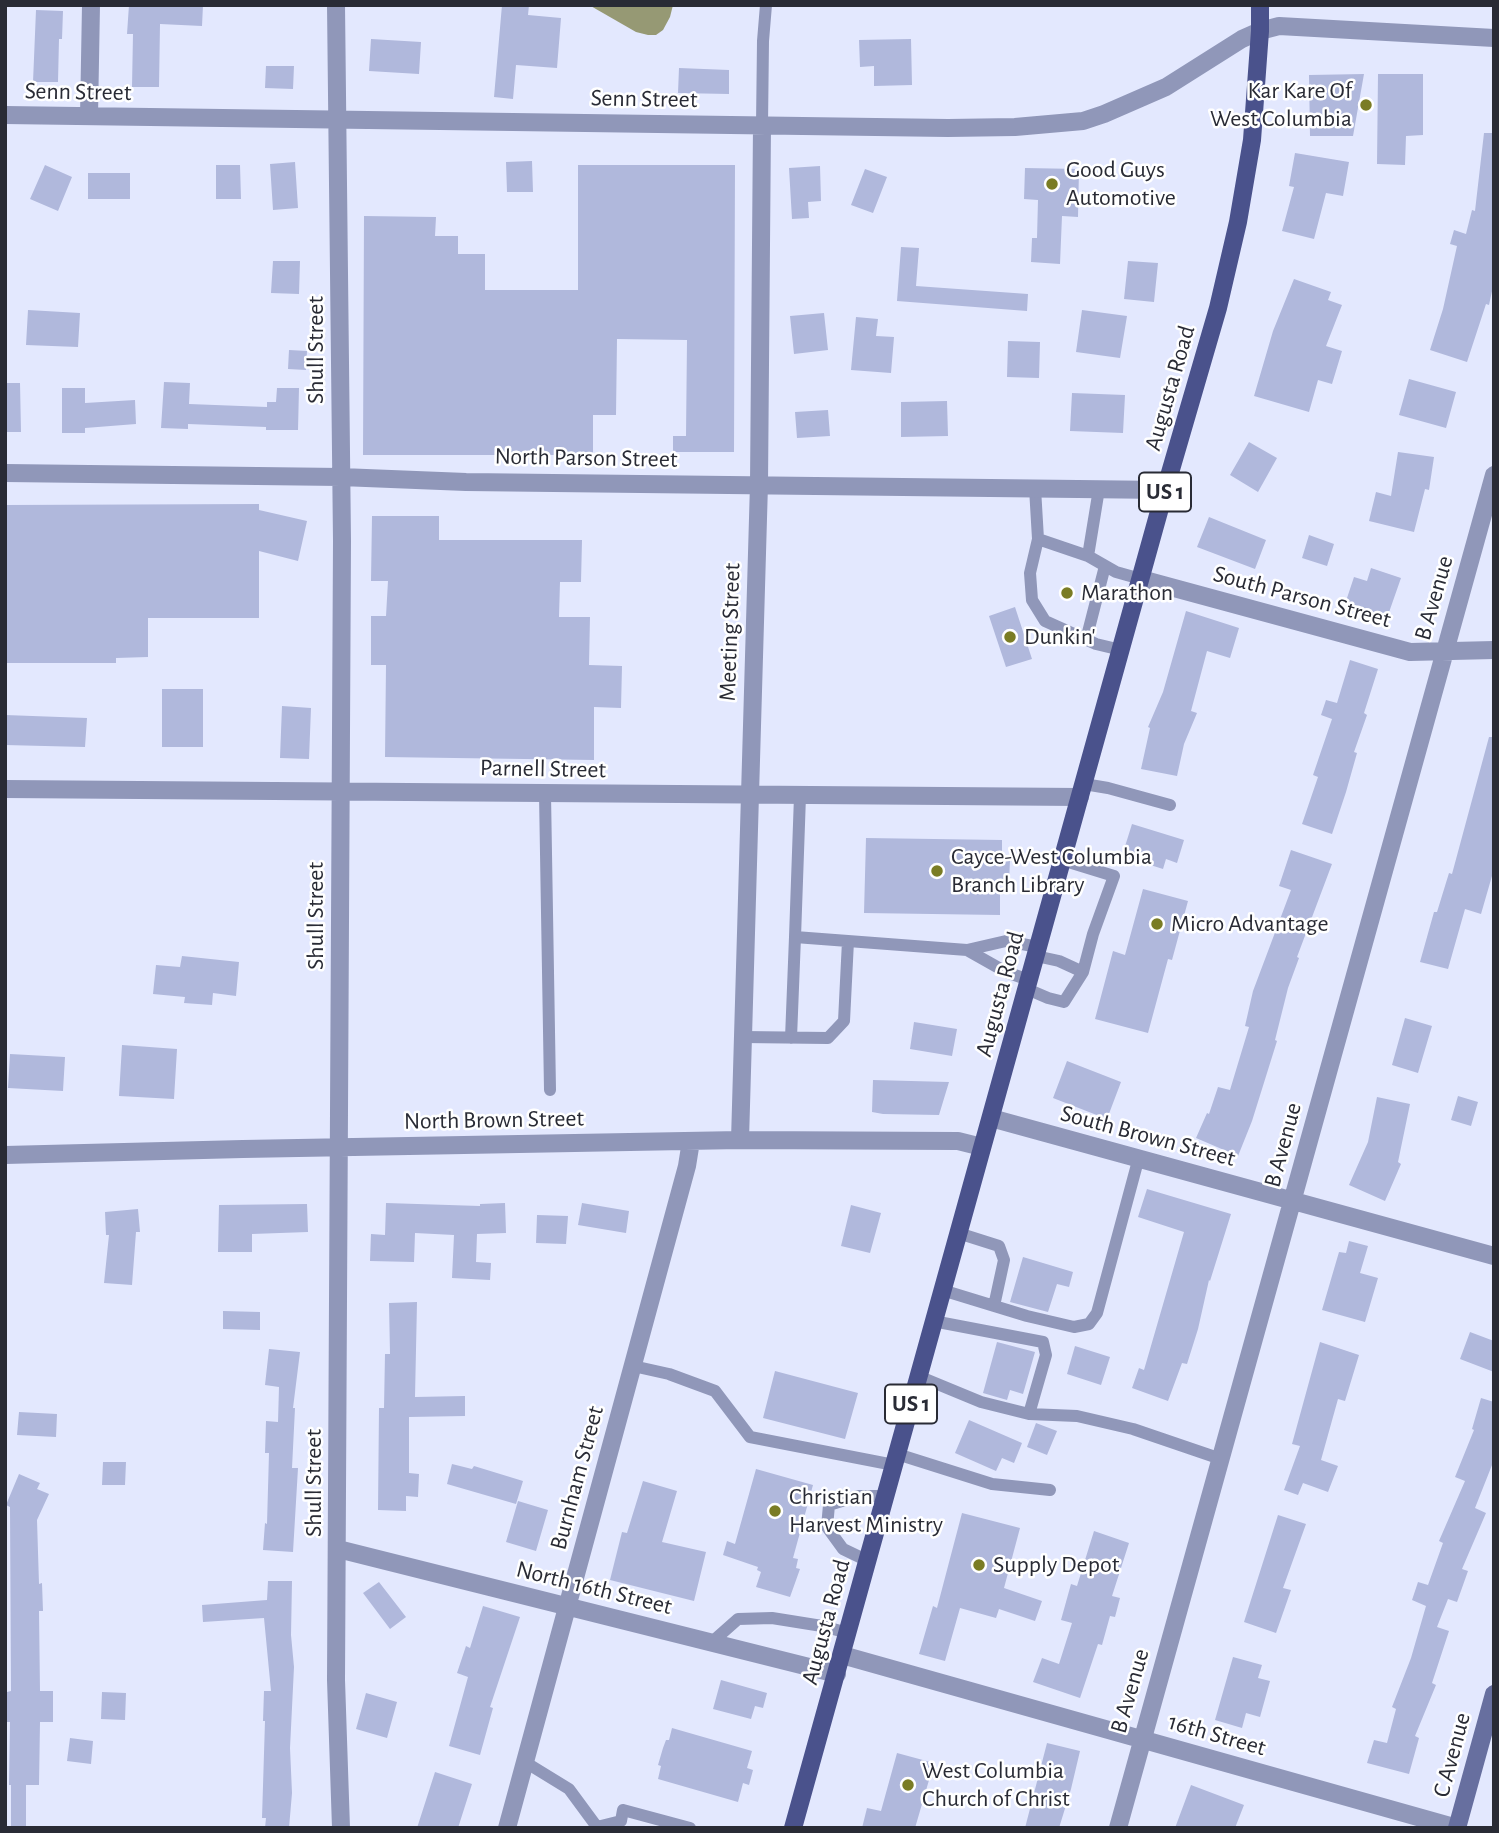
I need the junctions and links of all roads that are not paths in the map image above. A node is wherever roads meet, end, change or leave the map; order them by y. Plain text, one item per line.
1 (91, 5) edge
2 (336, 5) edge
3 (766, 5) edge
4 (1260, 5) edge
5 (1260, 31) junction
6 (1494, 37) edge
7 (5, 115) edge
8 (89, 116) junction
9 (338, 119) junction
10 (762, 125) junction
11 (5, 472) edge
12 (1494, 475) edge
13 (341, 477) junction
14 (759, 484) junction
15 (1035, 488) junction
16 (1099, 489) junction
17 (1165, 490) junction
18 (1038, 538) junction
19 (1088, 556) junction
20 (1105, 565) junction
21 (1141, 579) junction
22 (1086, 640) junction
23 (1121, 650) junction
24 (1494, 650) edge
25 (1444, 651) junction
26 (5, 789) edge
27 (341, 791) junction
28 (1082, 791) junction
29 (545, 794) junction
30 (750, 796) junction
31 (800, 796) junction
32 (1170, 805) dead end
33 (1062, 860) junction
34 (794, 937) junction
35 (848, 941) junction
36 (967, 950) junction
37 (1037, 952) junction
38 (1083, 972) junction
39 (1028, 984) junction
40 (743, 1037) junction
41 (791, 1038) junction
42 (550, 1090) dead end
43 (991, 1118) junction
44 (740, 1140) junction
45 (691, 1141) junction
46 (340, 1147) junction
47 (982, 1147) junction
48 (5, 1156) edge
49 (1139, 1157) junction
50 (1293, 1202) junction
51 (958, 1233) junction
52 (1494, 1256) edge
53 (942, 1290) junction
54 (994, 1306) junction
55 (933, 1321) junction
56 (633, 1366) junction
57 (918, 1376) junction
58 (1029, 1414) junction
59 (896, 1459) junction
60 (1221, 1459) junction
61 (1050, 1490) dead end
62 (886, 1496) junction
63 (338, 1549) junction
64 (868, 1562) junction
65 (568, 1606) junction
66 (848, 1633) junction
67 (712, 1642) junction
68 (842, 1655) junction
69 (837, 1674) junction
70 (1494, 1694) edge
71 (1142, 1739) junction
72 (525, 1762) junction
73 (341, 1828) edge
74 (507, 1828) edge
75 (690, 1828) edge
76 (793, 1828) edge
77 (1118, 1828) edge
78 (1457, 1828) edge

1 - 8 street
2 - 9 street, Shull Street
3 - 10 lane
4 - 5 main road, Augusta Road / US 1
5 - 6 street
5 - 10 street, Senn Street
5 - 17 main road, Augusta Road / US 1
7 - 8 street, Senn Street
8 - 9 street, Senn Street
9 - 10 street, Senn Street
9 - 13 street, Shull Street
10 - 14 street, Meeting Street
11 - 13 street, North Parson Street
12 - 25 street, B Avenue
13 - 14 street, North Parson Street
13 - 27 street, Shull Street
14 - 15 street, North Parson Street
14 - 30 street, Meeting Street
15 - 16 street, North Parson Street
15 - 18 lane
16 - 17 street, North Parson Street
16 - 19 lane
17 - 21 main road, Augusta Road / US 1
18 - 19 lane
18 - 22 lane
19 - 20 lane
20 - 21 lane
20 - 22 lane
21 - 23 main road, Augusta Road / US 1
21 - 25 street, South Parson Street
22 - 23 lane
23 - 28 main road, Augusta Road / US 1
24 - 25 street, South Parson Street
25 - 50 street, B Avenue
26 - 27 street, Parnell Street
27 - 29 street, Parnell Street
27 - 46 street, Shull Street
28 - 31 street, Parnell Street
28 - 32 lane
28 - 33 main road, Augusta Road / US 1
29 - 30 street, Parnell Street
29 - 42 lane
30 - 31 street, Parnell Street
30 - 40 street, Meeting Street
31 - 34 lane
33 - 37 main road, Augusta Road / US 1
33 - 38 lane
34 - 35 lane
34 - 41 lane
35 - 36 lane
35 - 41 lane
36 - 37 lane
36 - 39 lane
37 - 38 lane
37 - 39 main road, Augusta Road / US 1
38 - 39 lane
39 - 43 main road, Augusta Road / US 1
40 - 41 lane
40 - 44 street, Meeting Street
43 - 47 main road, Augusta Road / US 1
43 - 49 street, South Brown Street
44 - 45 street, North Brown Street
44 - 47 street, North Brown Street
45 - 46 street, North Brown Street
45 - 56 street, Burnham Street
46 - 48 street, North Brown Street
46 - 63 street, Shull Street
47 - 51 main road, Augusta Road / US 1
49 - 50 street, South Brown Street
49 - 54 lane
50 - 52 street, South Brown Street
50 - 60 street, B Avenue
51 - 53 main road, Augusta Road / US 1
51 - 54 lane
53 - 54 lane
53 - 55 main road, Augusta Road / US 1
55 - 57 main road, Augusta Road / US 1
55 - 58 lane
56 - 59 lane
56 - 65 street, Burnham Street
57 - 58 lane
57 - 59 main road, Augusta Road / US 1
58 - 60 lane
59 - 61 lane
59 - 62 main road, Augusta Road / US 1
60 - 71 street, B Avenue
62 - 64 main road, Augusta Road / US 1
62 - 64 lane
63 - 65 street, North 16th Street
63 - 73 street, Shull Street
64 - 66 main road, Augusta Road / US 1
65 - 67 street, North 16th Street
65 - 72 street, Burnham Street
66 - 67 lane
66 - 68 main road, Augusta Road / US 1
67 - 69 street, North 16th Street
68 - 69 main road, Augusta Road / US 1
68 - 71 street, 16th Street
69 - 76 main road, Augusta Road / US 1
70 - 78 street, C Avenue
71 - 77 street, B Avenue
71 - 78 street, 16th Street
72 - 74 street, Burnham Street
72 - 75 lane

